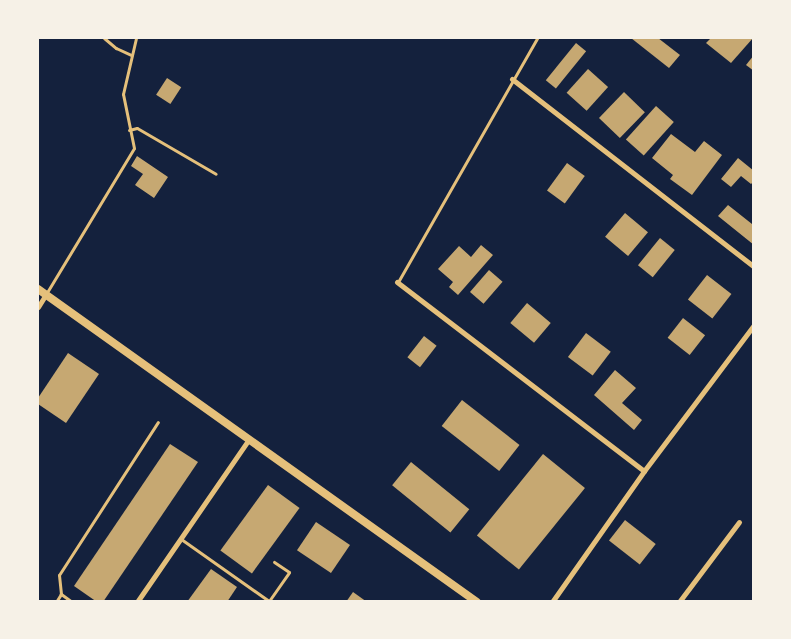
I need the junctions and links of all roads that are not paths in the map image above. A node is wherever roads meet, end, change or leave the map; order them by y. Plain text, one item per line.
1 (104, 38) edge
2 (136, 38) edge
3 (537, 38) edge
4 (131, 56) junction
5 (512, 79) junction
6 (130, 130) junction
7 (216, 174) dead end
8 (754, 267) edge
9 (397, 282) joint
10 (38, 289) edge
11 (46, 294) junction
12 (38, 306) edge
13 (754, 325) edge
14 (158, 422) dead end
15 (249, 439) junction
16 (644, 471) junction
17 (739, 522) dead end
18 (180, 538) junction
19 (274, 562) dead end
20 (61, 594) junction
21 (269, 601) edge
22 (56, 602) edge
23 (72, 602) edge
24 (137, 602) edge
25 (477, 602) edge
26 (552, 602) edge
27 (679, 602) edge

1 - 4 lane
2 - 4 lane
3 - 5 lane
4 - 6 lane
5 - 8 street
5 - 9 lane
6 - 7 lane
6 - 11 lane
9 - 16 street
10 - 11 street
11 - 12 street
11 - 15 street
13 - 16 street
14 - 20 lane
15 - 18 street
15 - 25 street
16 - 26 street
17 - 27 street
18 - 21 lane
18 - 24 street
19 - 21 lane
20 - 22 lane
20 - 23 lane

